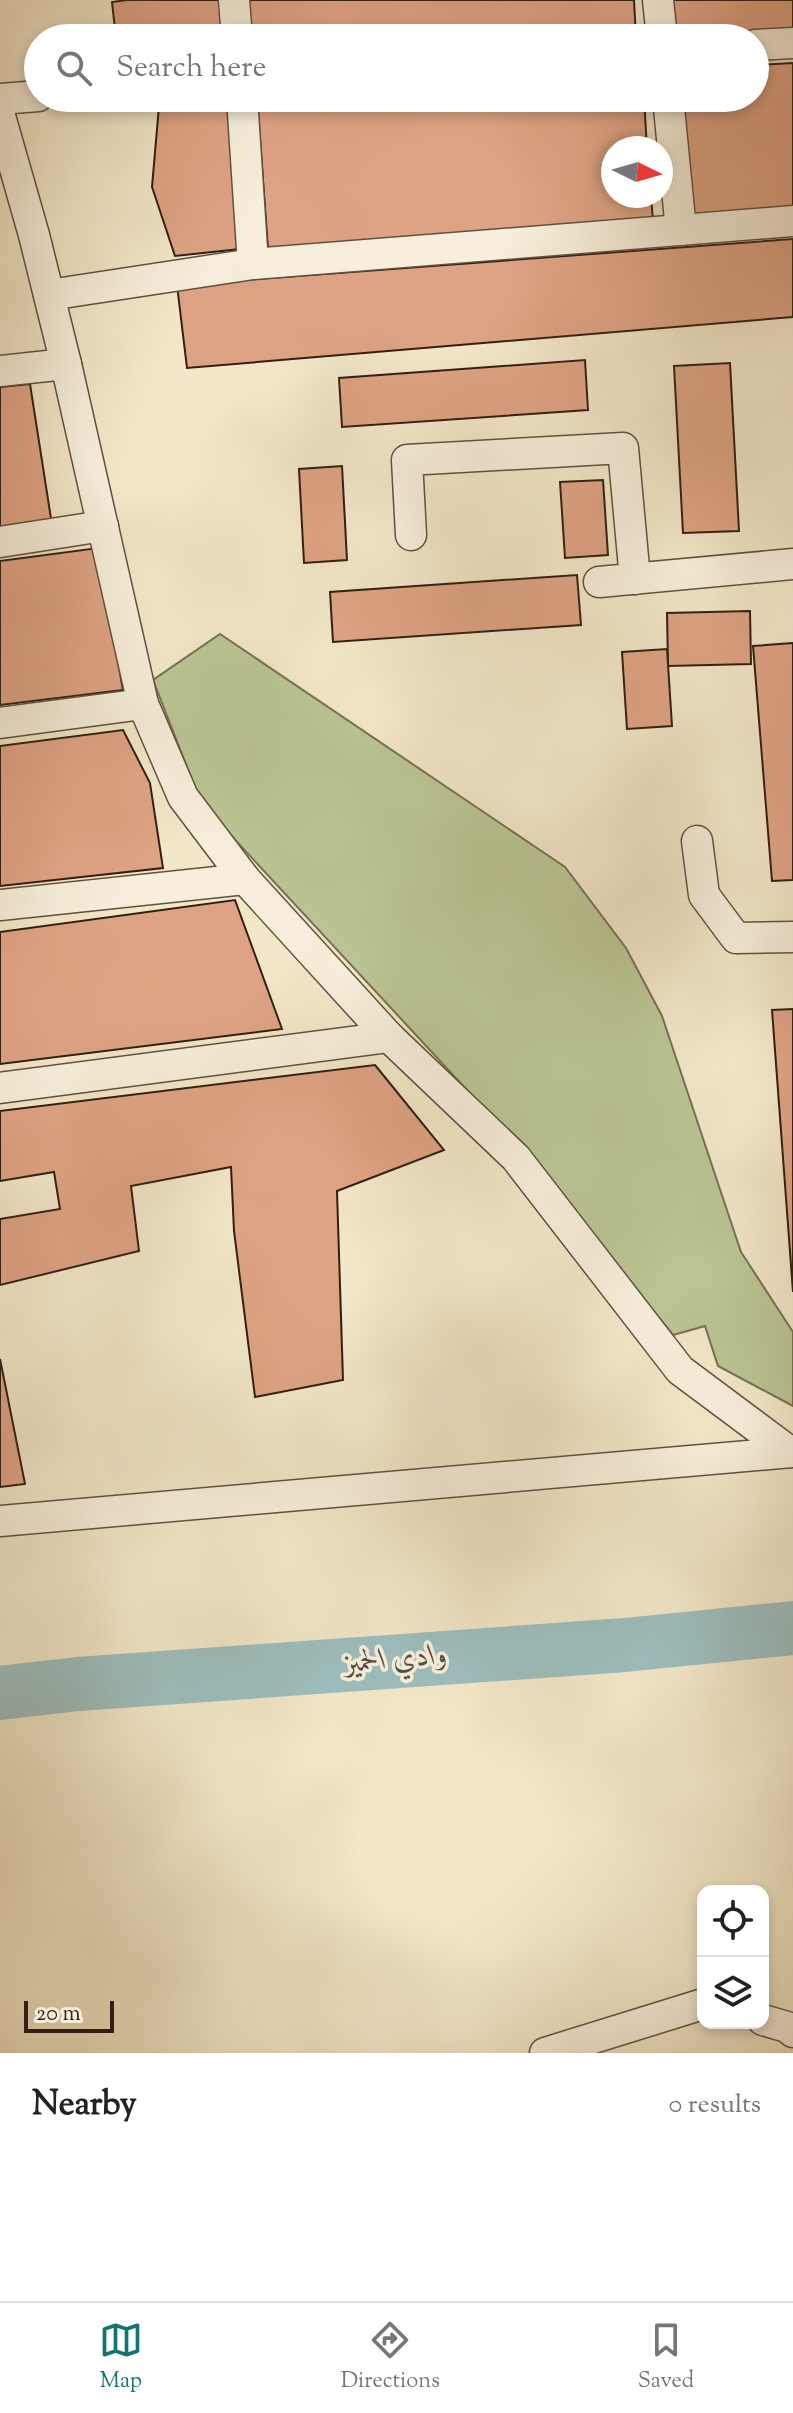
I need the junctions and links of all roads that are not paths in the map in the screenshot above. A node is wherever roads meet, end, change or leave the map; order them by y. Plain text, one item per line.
1 (234, 0) edge
2 (658, 0) edge
3 (236, 24) edge
4 (661, 24) edge
5 (793, 43) edge
6 (769, 44) edge
7 (24, 97) edge
8 (0, 99) edge
9 (243, 112) edge
10 (669, 112) edge
11 (0, 116) edge
12 (11, 195) edge
13 (793, 221) edge
14 (681, 230) junction
15 (253, 264) junction
16 (49, 295) junction
17 (66, 364) junction
18 (0, 371) edge
19 (103, 526) junction
20 (411, 535) dead end
21 (0, 542) edge
22 (793, 564) edge
23 (635, 579) junction
24 (599, 582) dead end
25 (143, 704) junction
26 (0, 723) edge
27 (697, 841) dead end
28 (245, 879) junction
29 (0, 905) edge
30 (793, 937) edge
31 (389, 1037) junction
32 (0, 1088) edge
33 (792, 1452) edge
34 (0, 1521) edge
35 (697, 2006) edge
36 (769, 2022) edge
37 (793, 2032) edge
38 (545, 2053) edge

1 - 3 street
2 - 4 street
5 - 6 street
7 - 8 street
9 - 15 street
10 - 14 street
11 - 12 street
12 - 16 street
13 - 14 street
14 - 15 street
15 - 16 street
16 - 17 street
17 - 18 street
17 - 19 street
19 - 21 street
19 - 25 street
20 - 23 street
22 - 23 street
23 - 24 street
25 - 26 street
25 - 28 street
27 - 30 street
28 - 29 street
28 - 31 street
31 - 32 street
31 - 33 street
33 - 34 street
35 - 38 street
36 - 37 street

